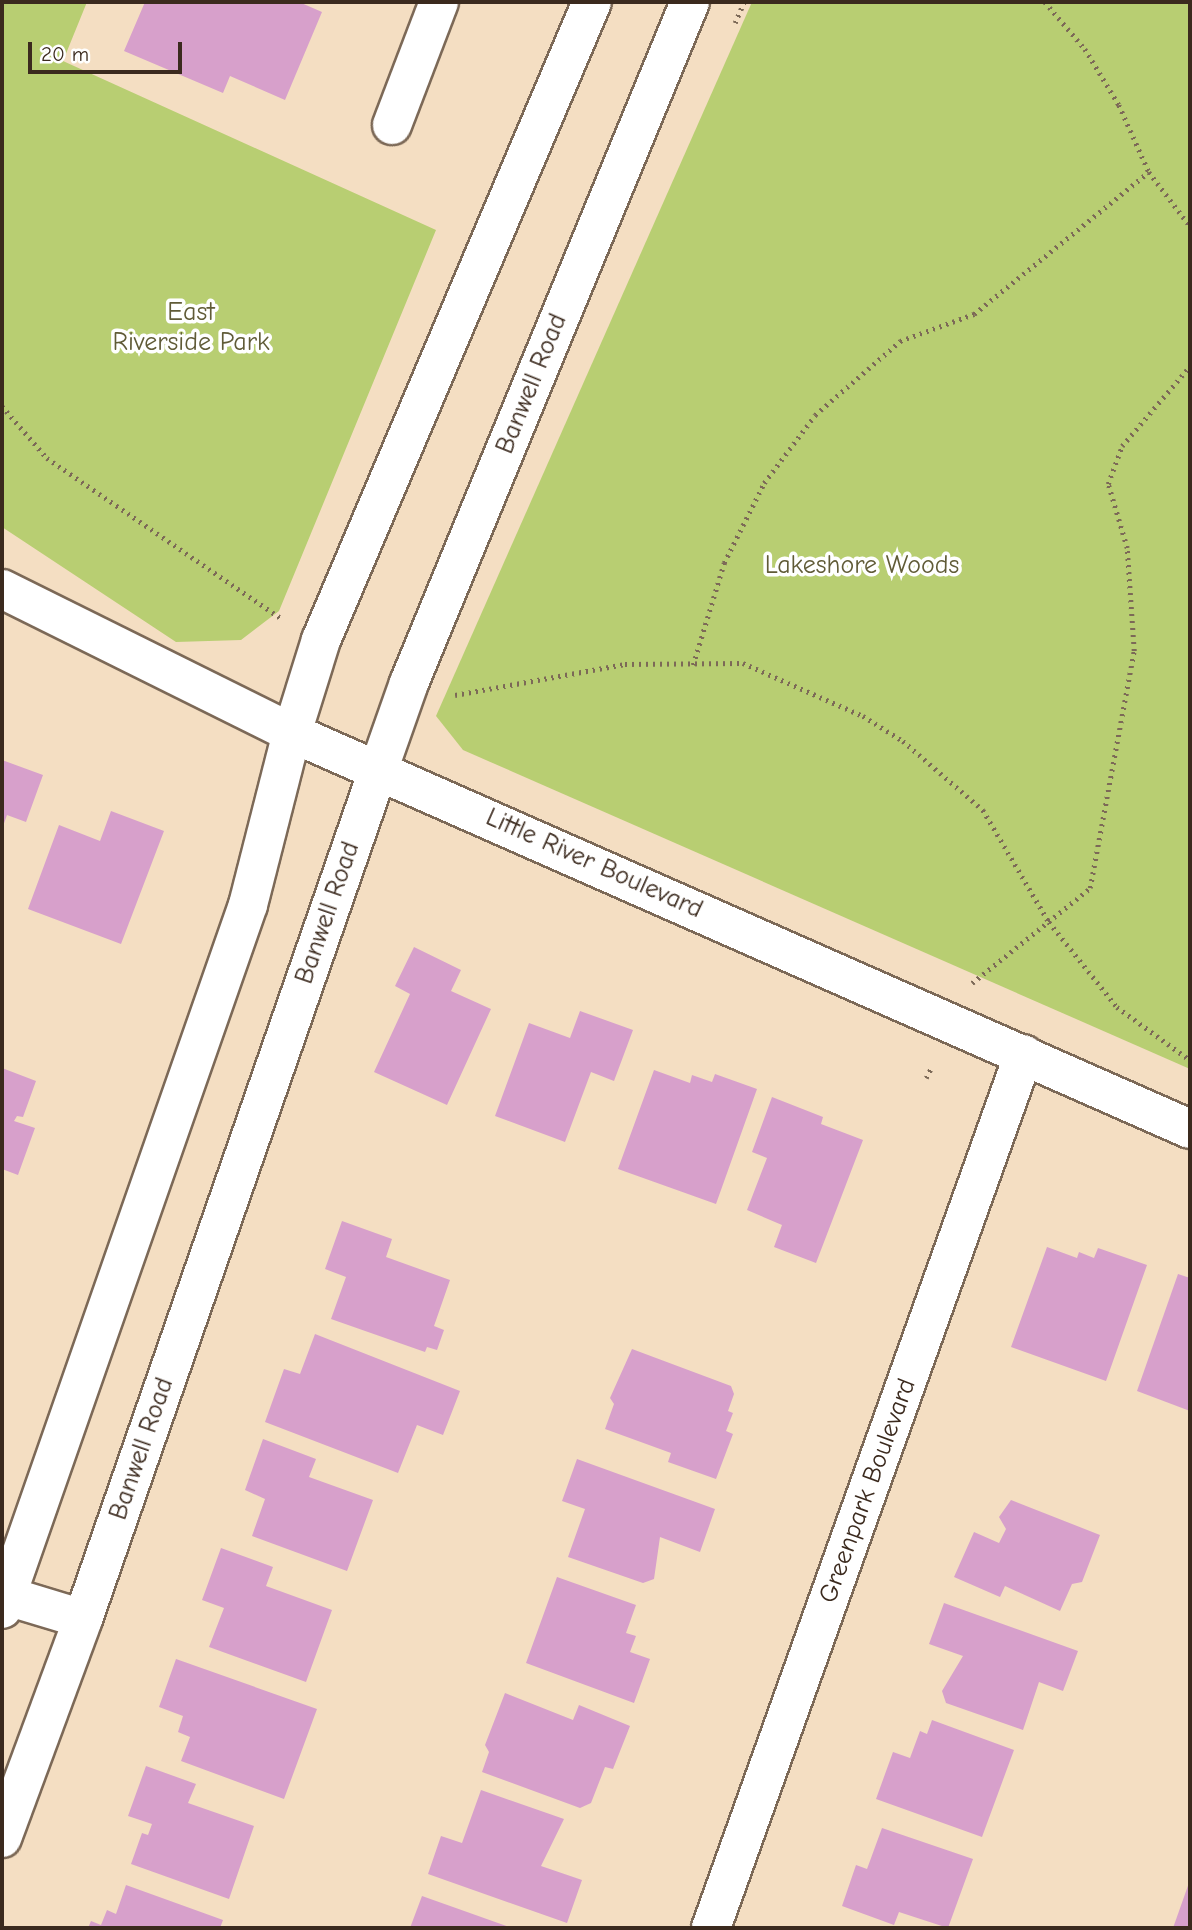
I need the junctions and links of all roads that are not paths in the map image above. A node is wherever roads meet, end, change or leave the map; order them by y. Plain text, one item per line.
1 (439, 2) edge
2 (592, 2) edge
3 (690, 2) edge
4 (392, 125) dead end
5 (2, 589) edge
6 (292, 733) junction
7 (378, 771) junction
8 (1024, 1054) junction
9 (1190, 1129) edge
10 (4, 1603) edge
11 (83, 1619) junction
12 (2, 1838) edge
13 (711, 1928) edge

1 - 4 street
2 - 6 street
3 - 7 street, Banwell Road
5 - 6 street, Little River Boulevard
6 - 7 street, Little River Boulevard
6 - 10 street
7 - 8 street, Little River Boulevard
7 - 11 street, Banwell Road
8 - 9 street, Little River Boulevard
8 - 13 street, Greenpark Boulevard
10 - 11 street
11 - 12 street, Banwell Road

